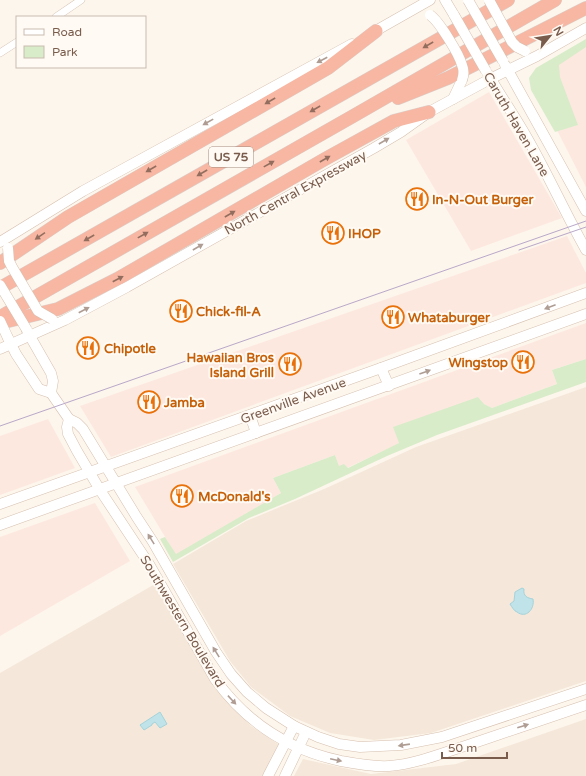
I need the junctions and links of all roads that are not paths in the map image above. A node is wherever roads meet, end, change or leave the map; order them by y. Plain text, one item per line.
1 (81, 0) edge
2 (430, 0) edge
3 (468, 0) edge
4 (477, 0) edge
5 (489, 0) edge
6 (508, 0) edge
7 (555, 0) edge
8 (446, 2) edge
9 (586, 8) edge
10 (406, 14) junction
11 (57, 16) edge
12 (462, 26) junction
13 (586, 28) edge
14 (376, 31) junction
15 (16, 43) edge
16 (0, 53) edge
17 (537, 56) junction
18 (506, 66) junction
19 (488, 75) junction
20 (453, 99) junction
21 (429, 112) junction
22 (355, 115) junction
23 (586, 211) edge
24 (6, 242) edge
25 (586, 250) edge
26 (0, 263) edge
27 (0, 285) edge
28 (0, 288) edge
29 (586, 293) edge
30 (586, 314) edge
31 (0, 317) edge
32 (56, 320) junction
33 (0, 322) edge
34 (28, 333) junction
35 (10, 341) junction
36 (0, 349) edge
37 (382, 368) junction
38 (389, 386) junction
39 (51, 393) junction
40 (250, 415) junction
41 (69, 419) junction
42 (256, 433) junction
43 (106, 467) junction
44 (89, 472) junction
45 (116, 484) junction
46 (100, 490) junction
47 (0, 504) edge
48 (136, 516) junction
49 (0, 525) edge
50 (123, 525) junction
51 (586, 689) edge
52 (586, 705) edge
53 (294, 726) junction
54 (306, 732) junction
55 (442, 737) junction
56 (286, 742) junction
57 (299, 748) junction
58 (446, 752) junction
59 (268, 776) edge
60 (284, 776) edge

1 - 11 street
2 - 10 main road
3 - 18 main road, Caruth Haven Lane, bridge
4 - 12 highway
5 - 17 main road, bridge
6 - 12 highway, US 75
7 - 22 highway, US 75
8 - 19 main road, Caruth Haven Lane, bridge
9 - 22 highway
10 - 14 main road
10 - 20 main road, bridge
12 -> 28 highway, US 75
13 - 17 main road, North Central Expressway
14 -> 24 main road
14 -> 26 highway
15 - 16 street
17 - 18 main road, North Central Expressway
18 - 19 main road, North Central Expressway
18 - 23 main road, Caruth Haven Lane
19 - 20 main road, North Central Expressway
19 - 25 main road, Caruth Haven Lane
20 - 21 main road, North Central Expressway
32 -> 21 main road, North Central Expressway
33 -> 21 highway
31 -> 22 highway, US 75
24 - 32 main road, bridge
27 - 34 main road, bridge
29 -> 37 main road, Greenville Avenue
38 -> 30 main road, Greenville Avenue
32 - 34 main road, North Central Expressway
33 - 35 main road, Southwestern Boulevard, bridge
34 - 35 main road, North Central Expressway
34 - 39 main road
35 - 36 main road, North Central Expressway
35 - 39 main road, Southwestern Boulevard
37 - 38 main road
37 - 40 main road, Greenville Avenue
38 - 42 main road, Greenville Avenue
39 - 41 main road, Southwestern Boulevard
40 - 42 main road
40 - 43 main road, Greenville Avenue
41 - 43 main road, Southwestern Boulevard
41 - 44 main road, Southwestern Boulevard
42 - 45 main road, Greenville Avenue
43 - 44 main road, Greenville Avenue
43 - 45 main road, Southwestern Boulevard
44 - 46 main road, Southwestern Boulevard
44 - 47 main road, Greenville Avenue
45 - 46 main road, Greenville Avenue
45 - 48 main road, Southwestern Boulevard
46 - 49 main road, Greenville Avenue
46 - 50 main road, Southwestern Boulevard
48 - 50 main road
53 -> 48 main road, Southwestern Boulevard
50 -> 56 main road, Southwestern Boulevard
51 - 55 main road, Southwestern Boulevard
58 -> 52 main road, Southwestern Boulevard
53 - 54 main road, Southwestern Boulevard
53 - 56 main road
55 -> 54 main road, Southwestern Boulevard
54 - 57 main road
55 - 58 main road
56 - 57 main road, Southwestern Boulevard
56 - 59 main road
57 -> 58 main road, Southwestern Boulevard
57 - 60 main road

